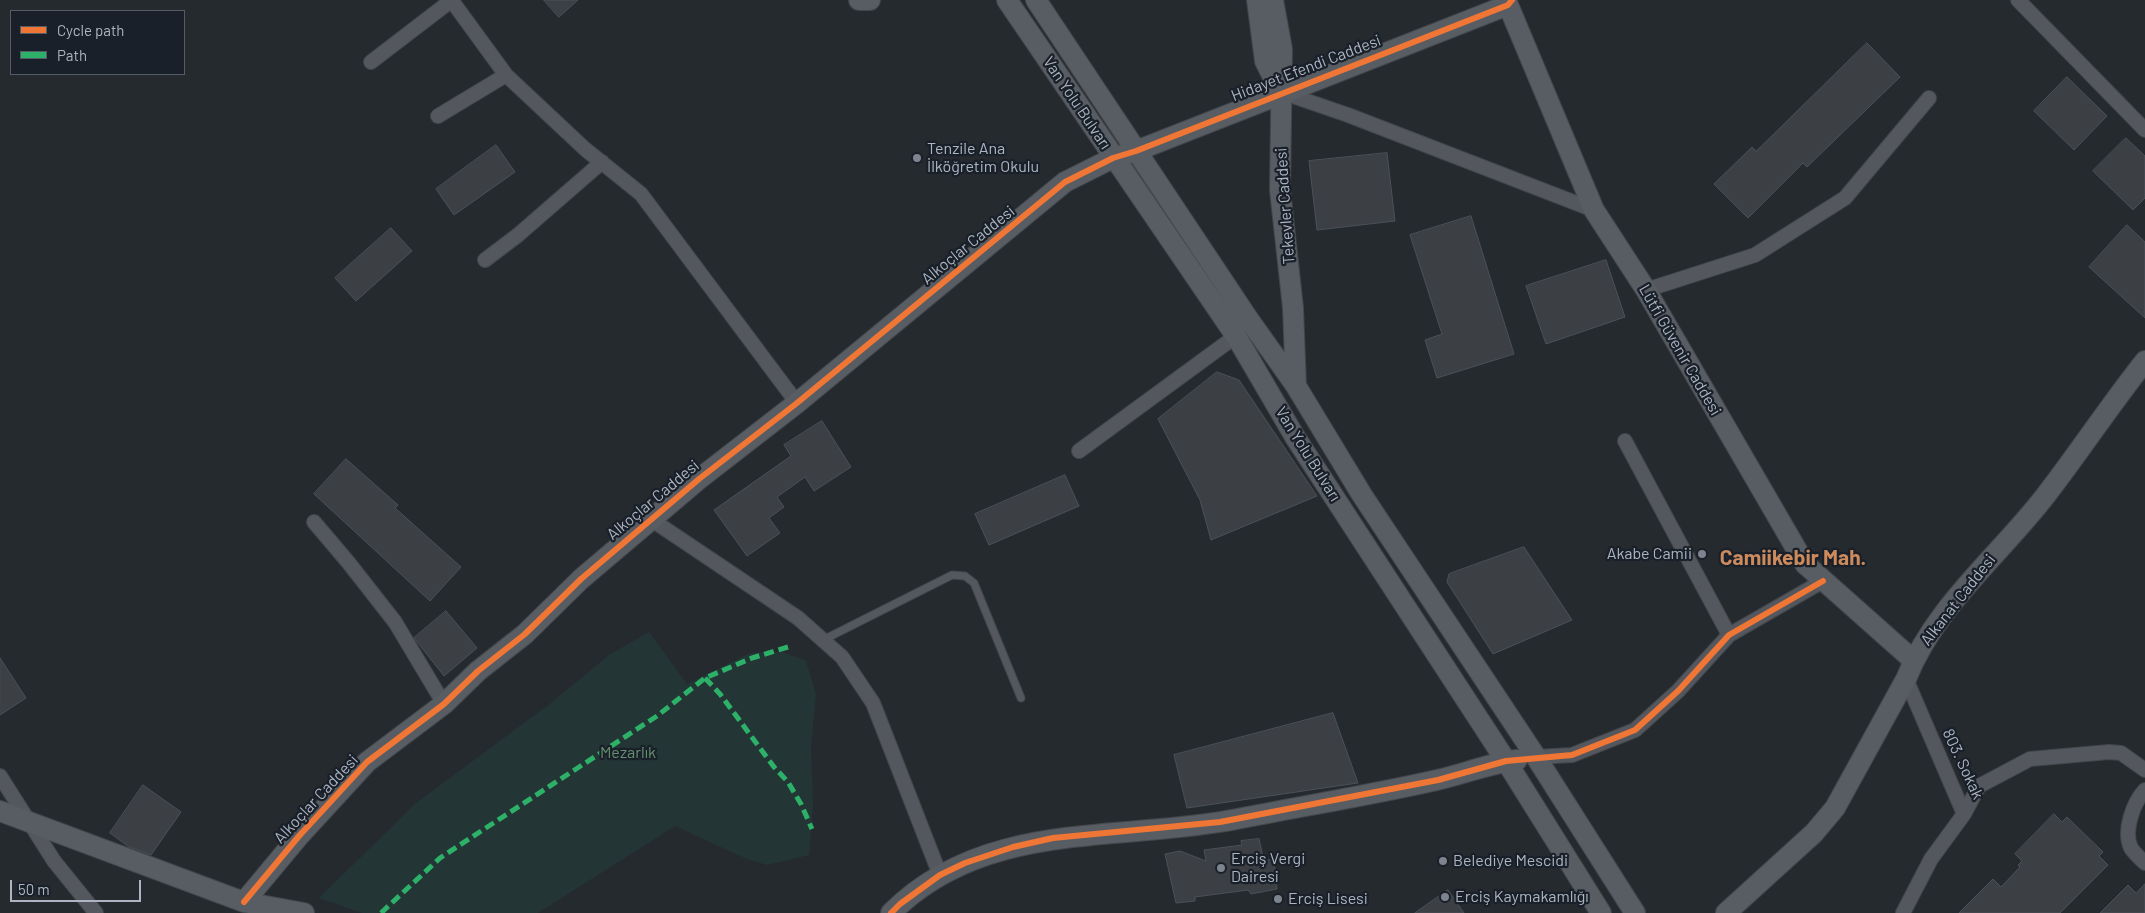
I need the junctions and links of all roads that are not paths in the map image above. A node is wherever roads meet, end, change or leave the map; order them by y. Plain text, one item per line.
1 (452, 0) edge
2 (860, 0) edge
3 (870, 0) edge
4 (1007, 0) edge
5 (1036, 0) edge
6 (1257, 0) edge
7 (1273, 0) edge
8 (2018, 0) edge
9 (1509, 2) edge
10 (371, 62) dead end
11 (506, 76) junction
12 (1281, 92) junction
13 (1929, 98) dead end
14 (438, 116) dead end
15 (2145, 130) edge
16 (1136, 151) junction
17 (1113, 158) junction
18 (602, 162) junction
19 (1594, 210) junction
20 (485, 260) dead end
21 (1646, 290) junction
22 (1236, 336) junction
23 (2145, 361) edge
24 (1296, 386) junction
25 (797, 403) junction
26 (1625, 441) dead end
27 (1079, 451) dead end
28 (652, 520) junction
29 (314, 522) dead end
30 (1823, 581) junction
31 (1729, 635) junction
32 (823, 640) junction
33 (1913, 660) junction
34 (1906, 679) junction
35 (1022, 698) dead end
36 (444, 704) junction
37 (1536, 757) junction
38 (1506, 761) junction
39 (2145, 770) edge
40 (0, 776) edge
41 (2145, 790) edge
42 (0, 811) edge
43 (1964, 814) junction
44 (30, 821) junction
45 (2145, 863) edge
46 (940, 875) junction
47 (244, 902) junction
48 (96, 913) edge
49 (304, 913) edge
50 (891, 913) edge
51 (1601, 913) edge
52 (1635, 913) edge
53 (1726, 913) edge
54 (1903, 913) edge

1 - 10 street
1 - 11 street
2 - 3 street
4 - 17 street, Van Yolu Bulvarı
5 - 16 street
6 - 12 street, Tekevler Caddesi
7 - 12 street
8 - 15 street
9 - 12 street, Hidayet Efendi Caddesi
9 - 19 street, Lütfi Güvenir Caddesi
11 - 14 street
11 - 18 street
12 - 16 street, Hidayet Efendi Caddesi
12 - 19 street
12 - 24 street, Tekevler Caddesi
13 - 21 street
16 - 17 street, Hidayet Efendi Caddesi
16 - 24 street
17 - 22 street, Van Yolu Bulvarı
17 - 25 street, Alkoçlar Caddesi
18 - 20 street
18 - 25 street
19 - 21 street, Lütfi Güvenir Caddesi
21 - 30 street, Lütfi Güvenir Caddesi
22 - 27 street
22 - 38 street, Van Yolu Bulvarı
23 - 33 street, Alkanat Caddesi
24 - 37 street
25 - 28 street, Alkoçlar Caddesi
26 - 31 street
28 - 32 street
28 - 36 street, Alkoçlar Caddesi
29 - 36 street
30 - 31 street
30 - 33 street, Lütfi Güvenir Caddesi
31 - 37 street
32 - 35 lane
32 - 46 street
33 - 34 street, Alkanat Caddesi
34 - 43 street, 803. Sokak
34 - 53 street, Alkanat Caddesi
36 - 47 street, Alkoçlar Caddesi
37 - 38 street
37 - 52 street
38 - 46 street
38 - 51 street, Van Yolu Bulvarı
39 - 43 street, 803. Sokak
40 - 44 street
41 - 45 street
42 - 44 street
43 - 54 street
44 - 47 street
44 - 48 street
46 - 50 street
47 - 49 street

